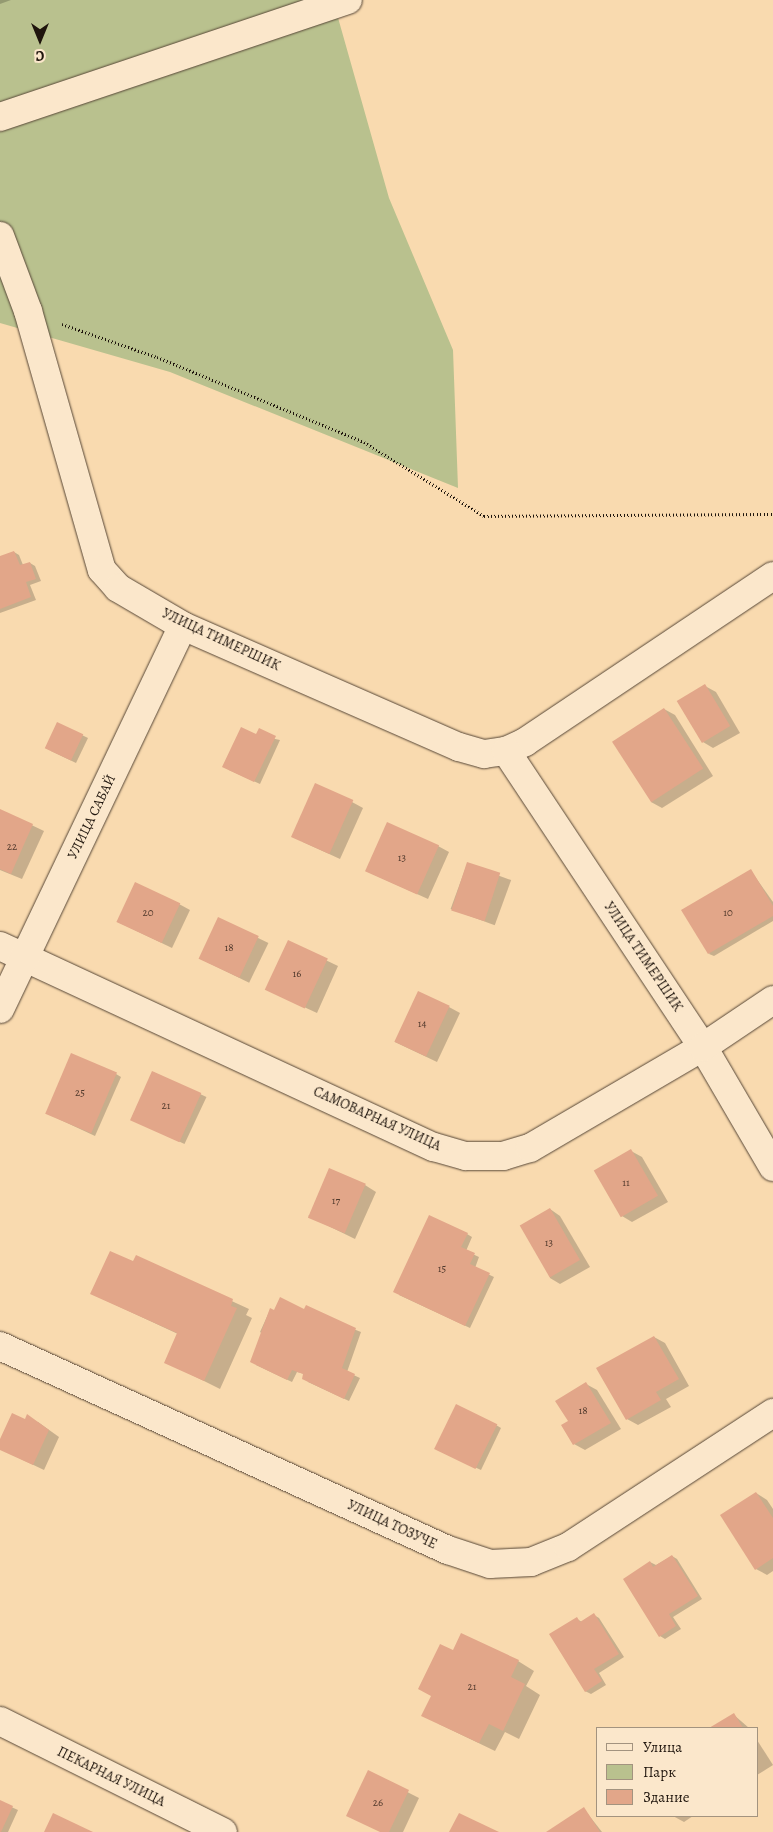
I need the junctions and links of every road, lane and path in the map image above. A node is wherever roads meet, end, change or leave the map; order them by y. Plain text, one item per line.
1 (348, 0) edge
2 (0, 117) edge
3 (0, 236) edge
4 (28, 311) junction
5 (773, 514) edge
6 (773, 576) edge
7 (183, 626) junction
8 (506, 751) junction
9 (0, 946) edge
10 (25, 957) junction
11 (773, 1000) edge
12 (0, 1008) edge
13 (703, 1047) junction
14 (773, 1167) edge
15 (0, 1346) edge
16 (773, 1413) edge
17 (0, 1721) edge
18 (223, 1832) edge

1 - 2 street
3 - 4 street, УЛИЦА ТИМЕРШИК
4 - 5 path
4 - 7 street, УЛИЦА ТИМЕРШИК
6 - 8 street, УЛИЦА ТИМЕРШИК
7 - 8 street, УЛИЦА ТИМЕРШИК
7 - 10 street, УЛИЦА САБАЙ
8 - 13 street, УЛИЦА ТИМЕРШИК
9 - 10 street, САМОВАРНАЯ УЛИЦА
10 - 12 street, УЛИЦА САБАЙ
10 - 13 street, САМОВАРНАЯ УЛИЦА
11 - 13 street, САМОВАРНАЯ УЛИЦА
13 - 14 street, УЛИЦА ТИМЕРШИК
15 - 16 street, УЛИЦА ТОЗУЧЕ
17 - 18 street, ПЕКАРНАЯ УЛИЦА

